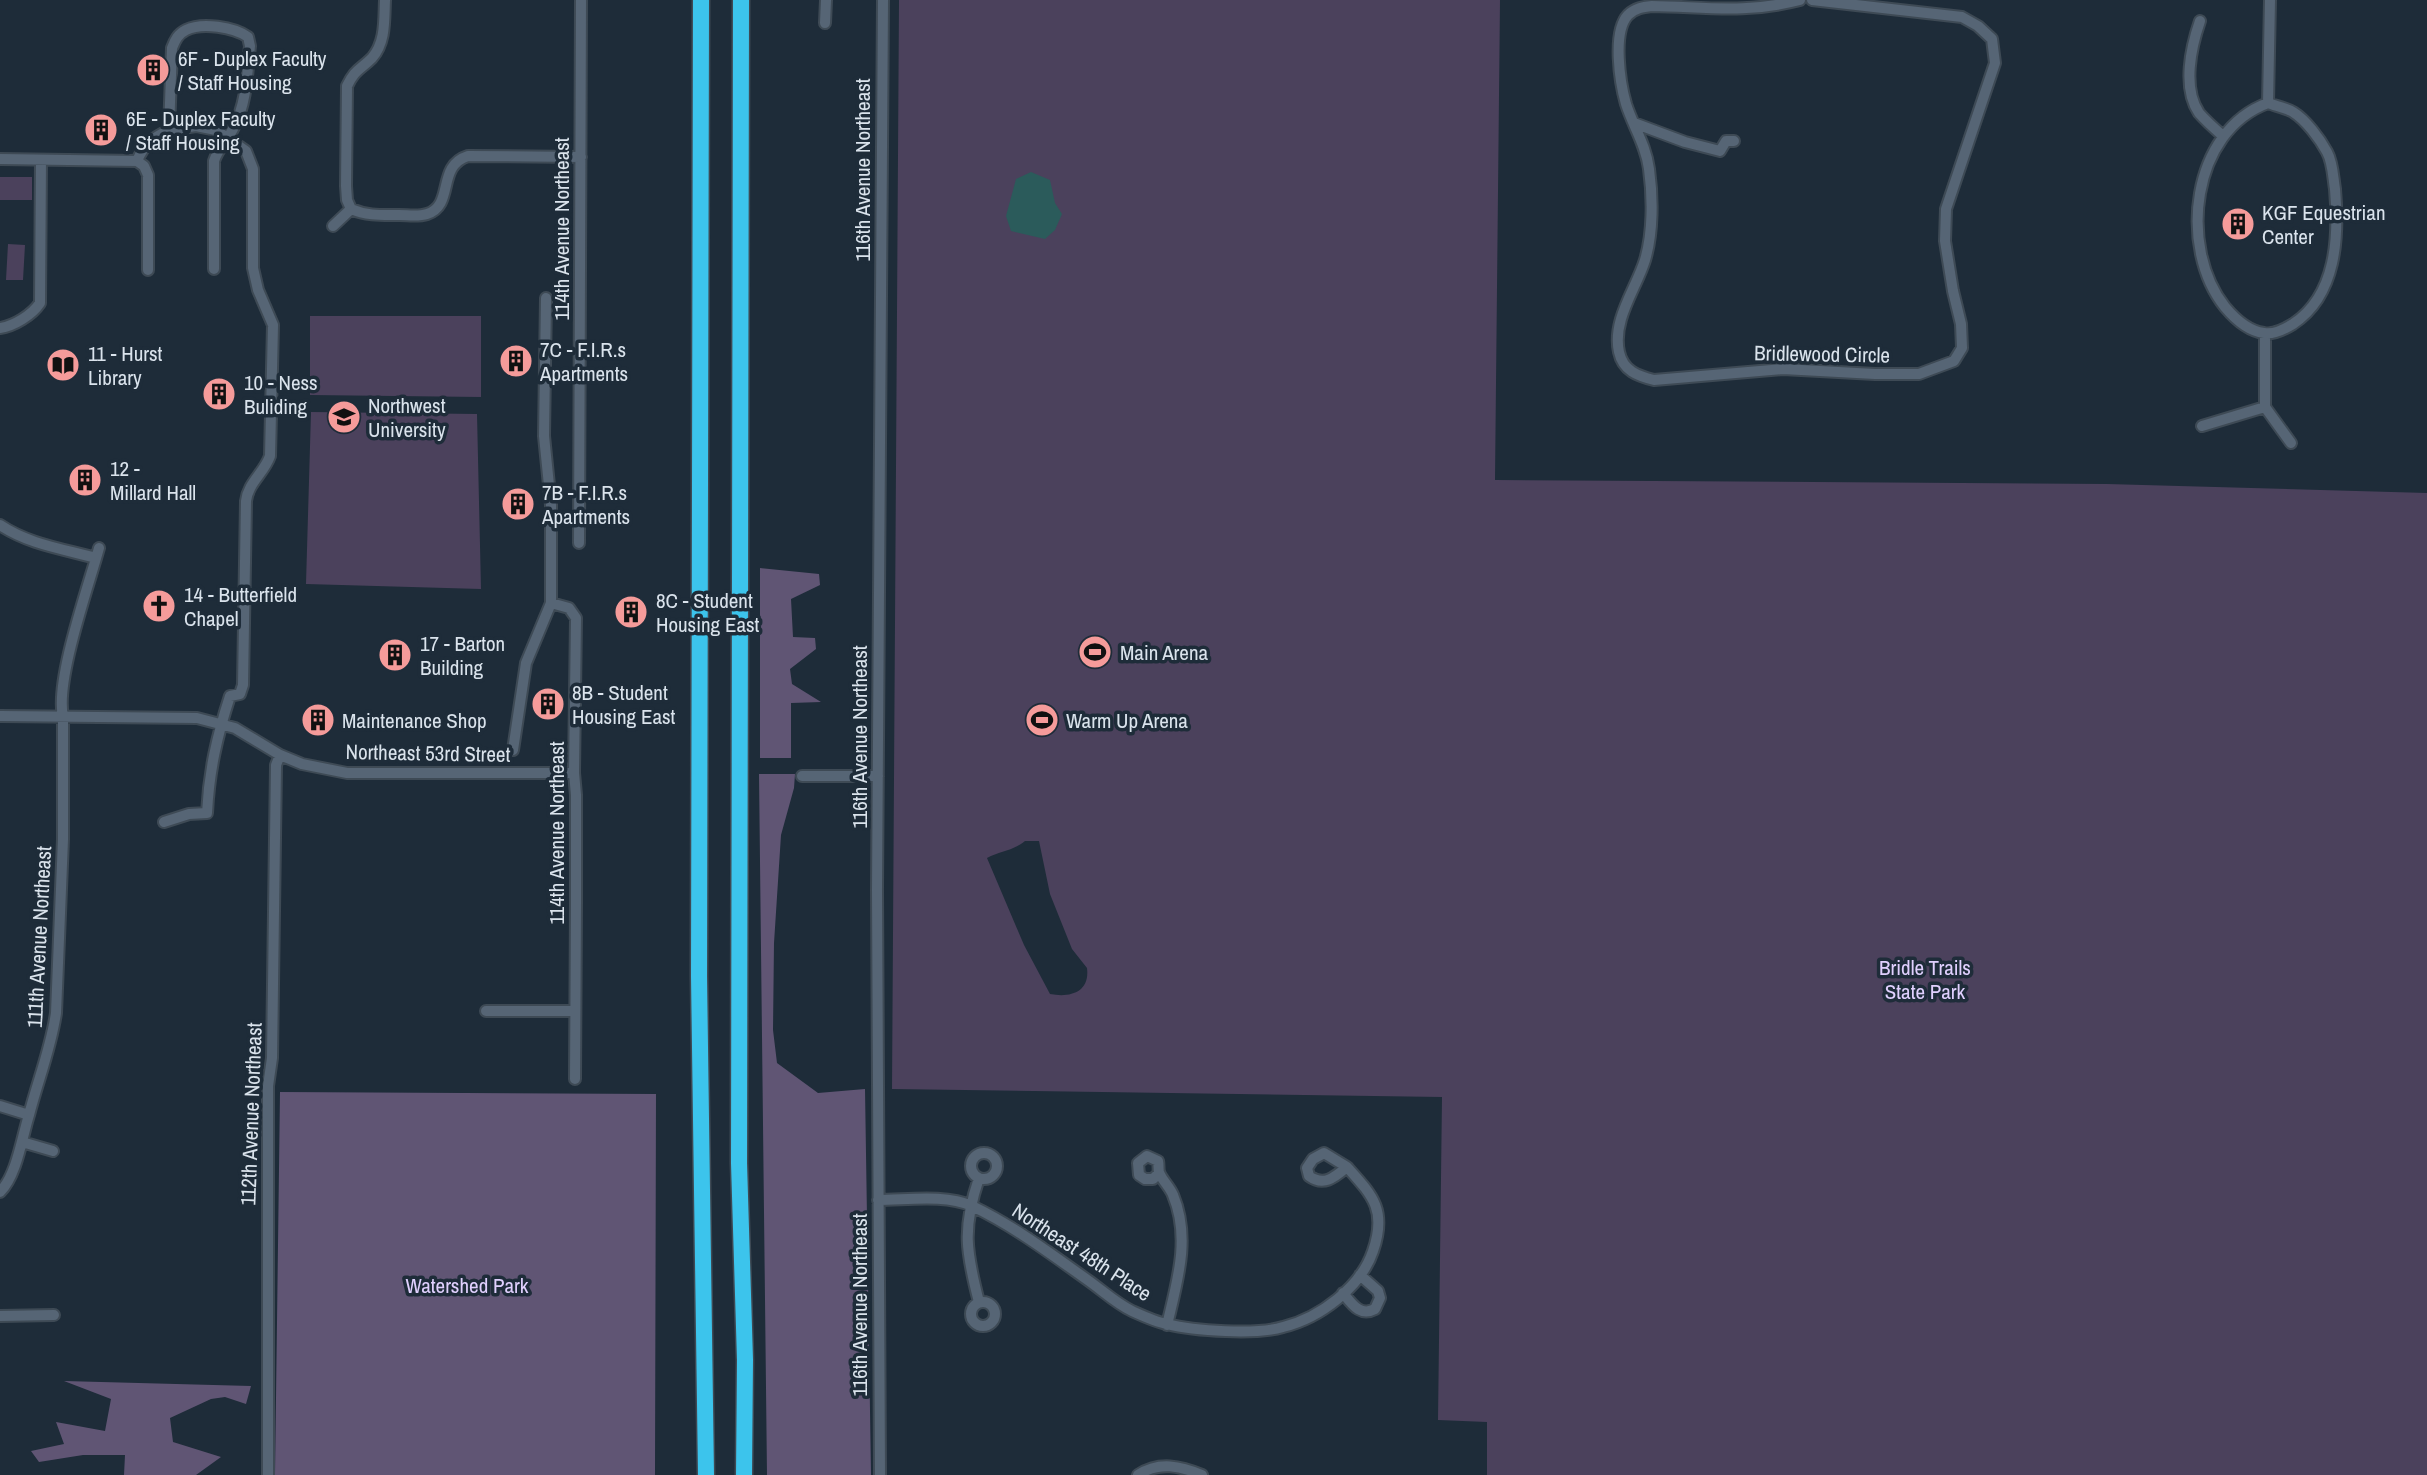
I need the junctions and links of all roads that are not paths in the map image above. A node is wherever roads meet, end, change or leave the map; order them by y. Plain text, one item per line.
1 (385, 0) edge
2 (581, 0) edge
3 (701, 0) edge
4 (741, 0) edge
5 (826, 0) edge
6 (883, 0) edge
7 (1800, 0) edge
8 (1812, 0) edge
9 (2270, 0) edge
10 (2200, 21) dead end
11 (825, 23) dead end
12 (2268, 103) junction
13 (1634, 123) junction
14 (169, 130) junction
15 (2223, 136) junction
16 (228, 137) junction
17 (1734, 141) dead end
18 (581, 157) junction
19 (0, 159) edge
20 (41, 160) junction
21 (137, 161) junction
22 (351, 209) junction
23 (333, 226) dead end
24 (214, 269) dead end
25 (148, 270) dead end
26 (546, 298) dead end
27 (0, 328) edge
28 (2265, 334) junction
29 (2265, 407) junction
30 (2202, 426) dead end
31 (2291, 443) dead end
32 (0, 525) edge
33 (579, 542) dead end
34 (551, 603) junction
35 (0, 716) edge
36 (63, 717) junction
37 (221, 723) junction
38 (513, 750) dead end
39 (280, 755) junction
40 (574, 773) junction
41 (802, 776) dead end
42 (878, 776) junction
43 (164, 822) dead end
44 (486, 1011) dead end
45 (575, 1012) junction
46 (575, 1079) dead end
47 (0, 1106) edge
48 (29, 1115) junction
49 (22, 1142) junction
50 (53, 1150) dead end
51 (1347, 1167) dead end
52 (1159, 1173) dead end
53 (979, 1178) dead end
54 (0, 1192) edge
55 (878, 1200) junction
56 (970, 1205) junction
57 (1360, 1275) junction
58 (1343, 1293) junction
59 (979, 1302) dead end
60 (0, 1315) edge
61 (54, 1315) dead end
62 (1167, 1325) junction
63 (268, 1475) edge
64 (706, 1475) edge
65 (744, 1475) edge
66 (880, 1475) edge
67 (1138, 1475) edge
68 (1202, 1475) edge

1 - 22 street
2 - 18 street, 114th Avenue Northeast
3 - 64 highway
4 - 65 highway
5 - 11 street
6 - 42 street, 116th Avenue Northeast
7 - 13 street, Bridlewood Circle
8 - 13 street, Bridlewood Circle
9 - 12 street
10 - 15 street
12 - 15 street
12 - 28 street
13 - 17 street
14 - 16 street
14 - 16 street
14 - 21 street
15 - 28 street
16 - 24 street
16 - 37 street
18 - 22 street
18 - 33 street, 114th Avenue Northeast
19 - 20 street
20 - 21 street
20 - 27 street
21 - 25 street
22 - 23 street
26 - 34 street
28 - 29 street
29 - 30 street
29 - 31 street
32 - 36 street, 111th Avenue Northeast
34 - 38 street
34 - 40 street, 114th Avenue Northeast
35 - 36 street, Northeast 53rd Street
36 - 37 street, Northeast 53rd Street
36 - 48 street, 111th Avenue Northeast
37 - 39 street, Northeast 53rd Street
37 - 43 street
39 - 40 street, Northeast 53rd Street
39 - 63 street, 112th Avenue Northeast
40 - 45 street, 114th Avenue Northeast
41 - 42 street
42 - 55 street, 116th Avenue Northeast
44 - 45 street
45 - 46 street, 114th Avenue Northeast
47 - 48 street
48 - 49 street, 111th Avenue Northeast
49 - 50 street
49 - 54 street, 111th Avenue Northeast
51 - 57 street, Northeast 48th Place
52 - 62 street
53 - 56 street
55 - 56 street, Northeast 48th Place
55 - 66 street, 116th Avenue Northeast
56 - 59 street
56 - 62 street, Northeast 48th Place
57 - 58 street, Northeast 48th Place
57 - 58 street
58 - 62 street, Northeast 48th Place
60 - 61 street
67 - 68 street

